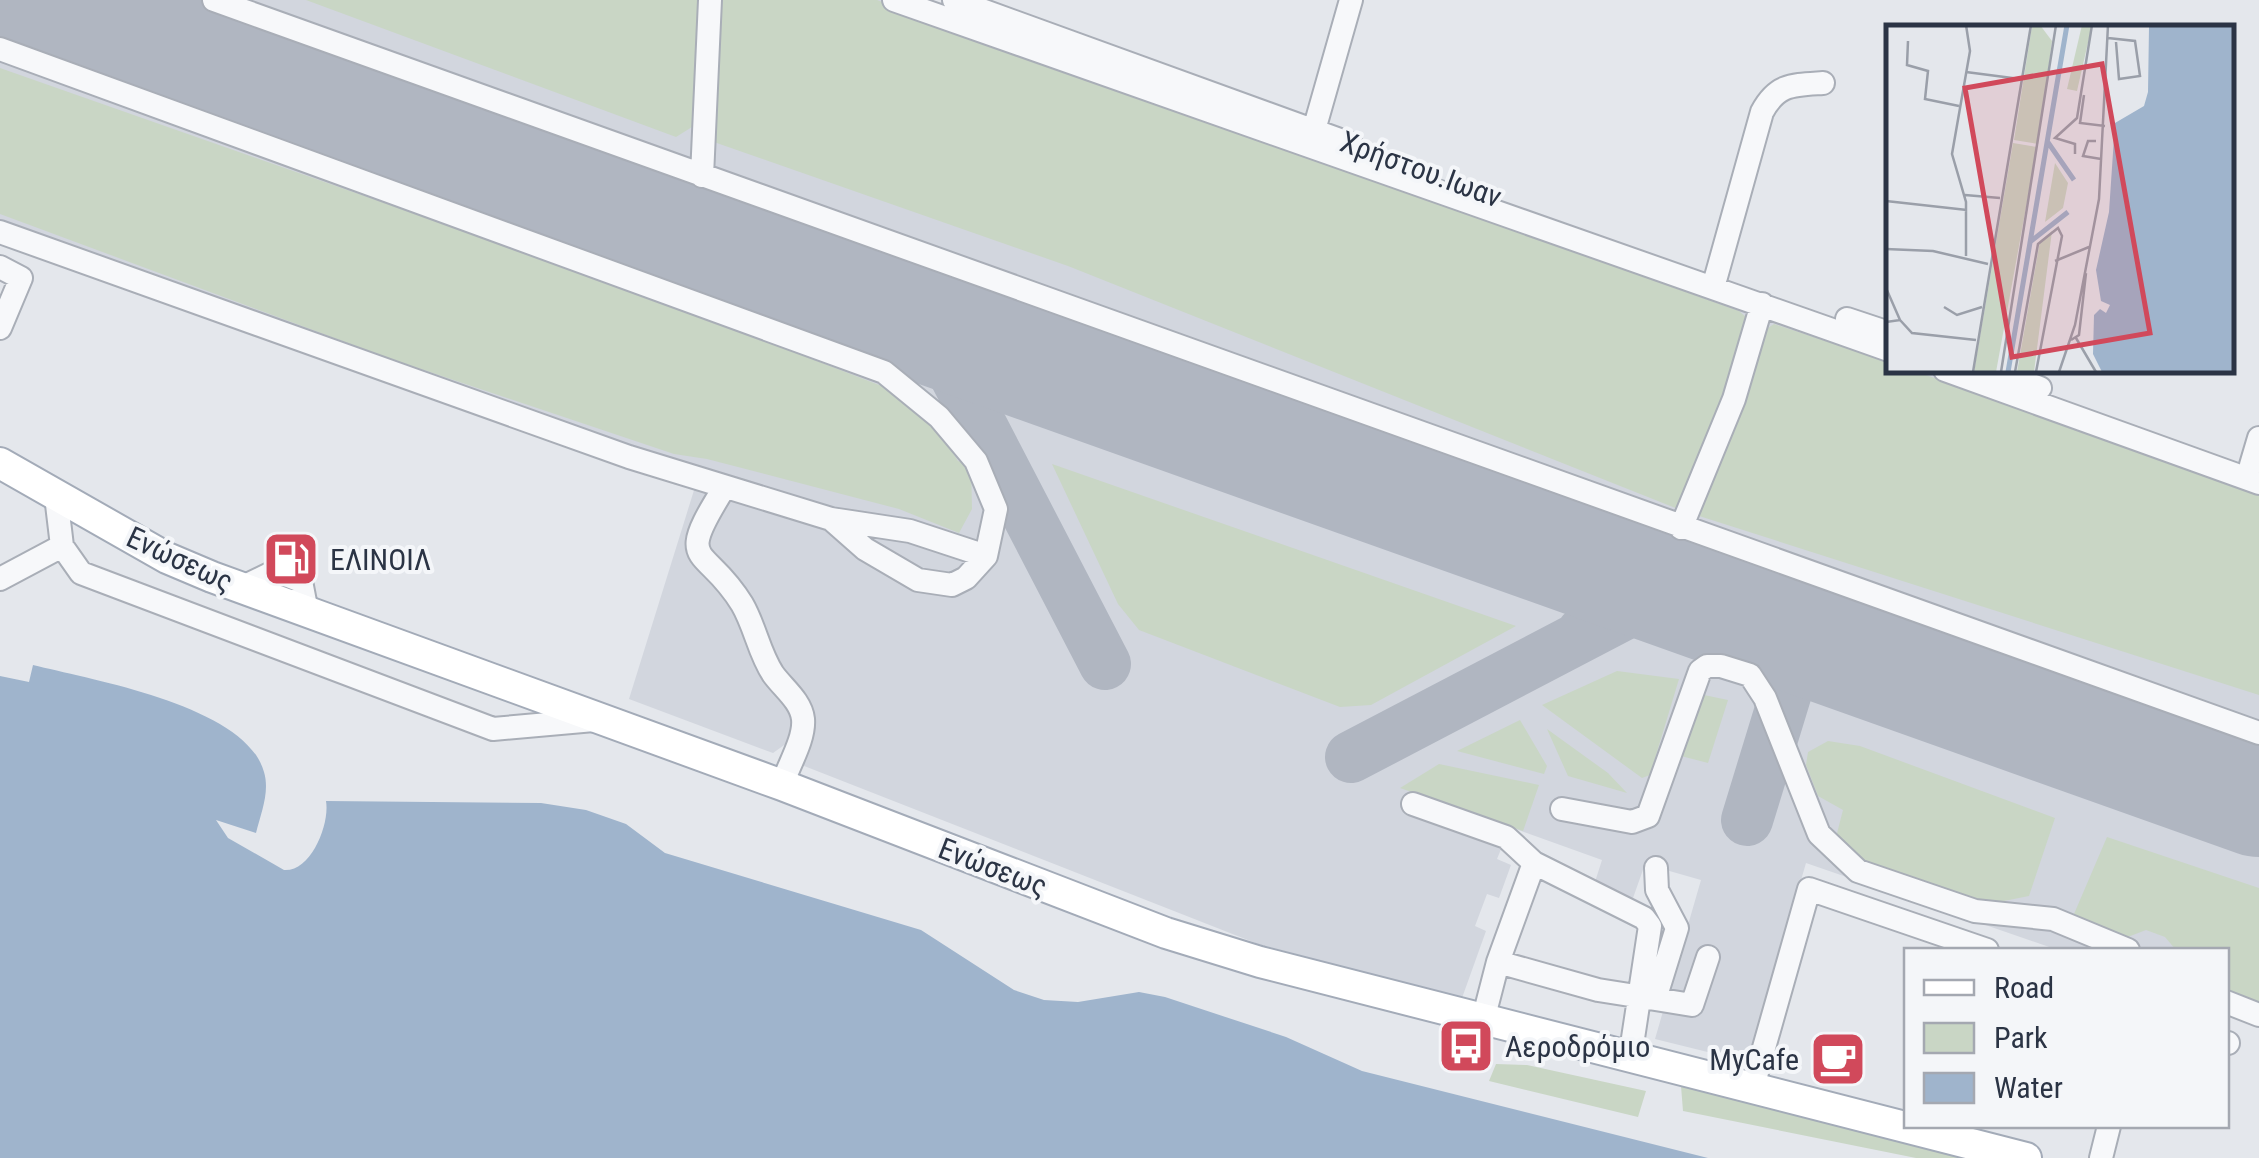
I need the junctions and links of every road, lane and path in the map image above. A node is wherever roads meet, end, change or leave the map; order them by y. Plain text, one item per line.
1 (214, 0) edge
2 (710, 0) edge
3 (894, 0) edge
4 (954, 0) edge
5 (1352, 0) edge
6 (0, 50) edge
7 (1823, 83) dead end
8 (1314, 130) junction
9 (702, 176) junction
10 (0, 232) edge
11 (0, 267) edge
12 (1716, 277) junction
13 (1762, 304) junction
14 (0, 328) edge
15 (1886, 332) edge
16 (1886, 349) edge
17 (1951, 372) edge
18 (1997, 372) edge
19 (2259, 438) edge
20 (0, 463) edge
21 (2256, 472) edge
22 (724, 488) junction
23 (56, 496) junction
24 (831, 519) junction
25 (1681, 528) junction
26 (62, 546) junction
27 (986, 556) junction
28 (0, 578) edge
29 (597, 719) junction
30 (2259, 733) edge
31 (782, 785) junction
32 (1414, 804) dead end
33 (1562, 808) dead end
34 (1534, 863) junction
35 (1656, 868) dead end
36 (1951, 944) edge
37 (2123, 948) edge
38 (1708, 956) dead end
39 (1498, 962) junction
40 (1648, 998) junction
41 (2229, 1003) edge
42 (2259, 1015) edge
43 (1484, 1020) junction
44 (1630, 1058) junction
45 (1752, 1090) junction
46 (1904, 1126) edge
47 (1913, 1128) edge
48 (2108, 1128) edge
49 (2026, 1158) edge
50 (2101, 1158) edge

1 - 9 street
2 - 9 street
3 - 13 street
4 - 8 street, Χρήστου.Ιωαν
5 - 8 street
6 - 27 street
7 - 12 street
8 - 12 street, Χρήστου.Ιωαν
9 - 25 street
10 - 22 street
11 - 14 street
12 - 15 street, Χρήστου.Ιωαν
13 - 16 street
13 - 25 street
17 - 21 street
18 - 21 street
19 - 21 street
20 - 23 main road, Ενώσεως
22 - 24 street
22 - 31 street
23 - 26 street
23 - 29 main road, Ενώσεως
24 - 27 street
24 - 27 street
25 - 30 street
26 - 28 street
26 - 29 street
29 - 31 main road, Ενώσεως
31 - 43 main road, Ενώσεως
32 - 34 street
33 - 37 street
34 - 39 street
34 - 40 street
35 - 40 street
36 - 45 street
38 - 40 street
39 - 40 street
39 - 43 street
40 - 44 street
41 - 42 street
43 - 44 main road, Ενώσεως
44 - 45 main road, Ενώσεως
45 - 46 main road, Ενώσεως
47 - 49 main road, Ενώσεως
48 - 50 street

